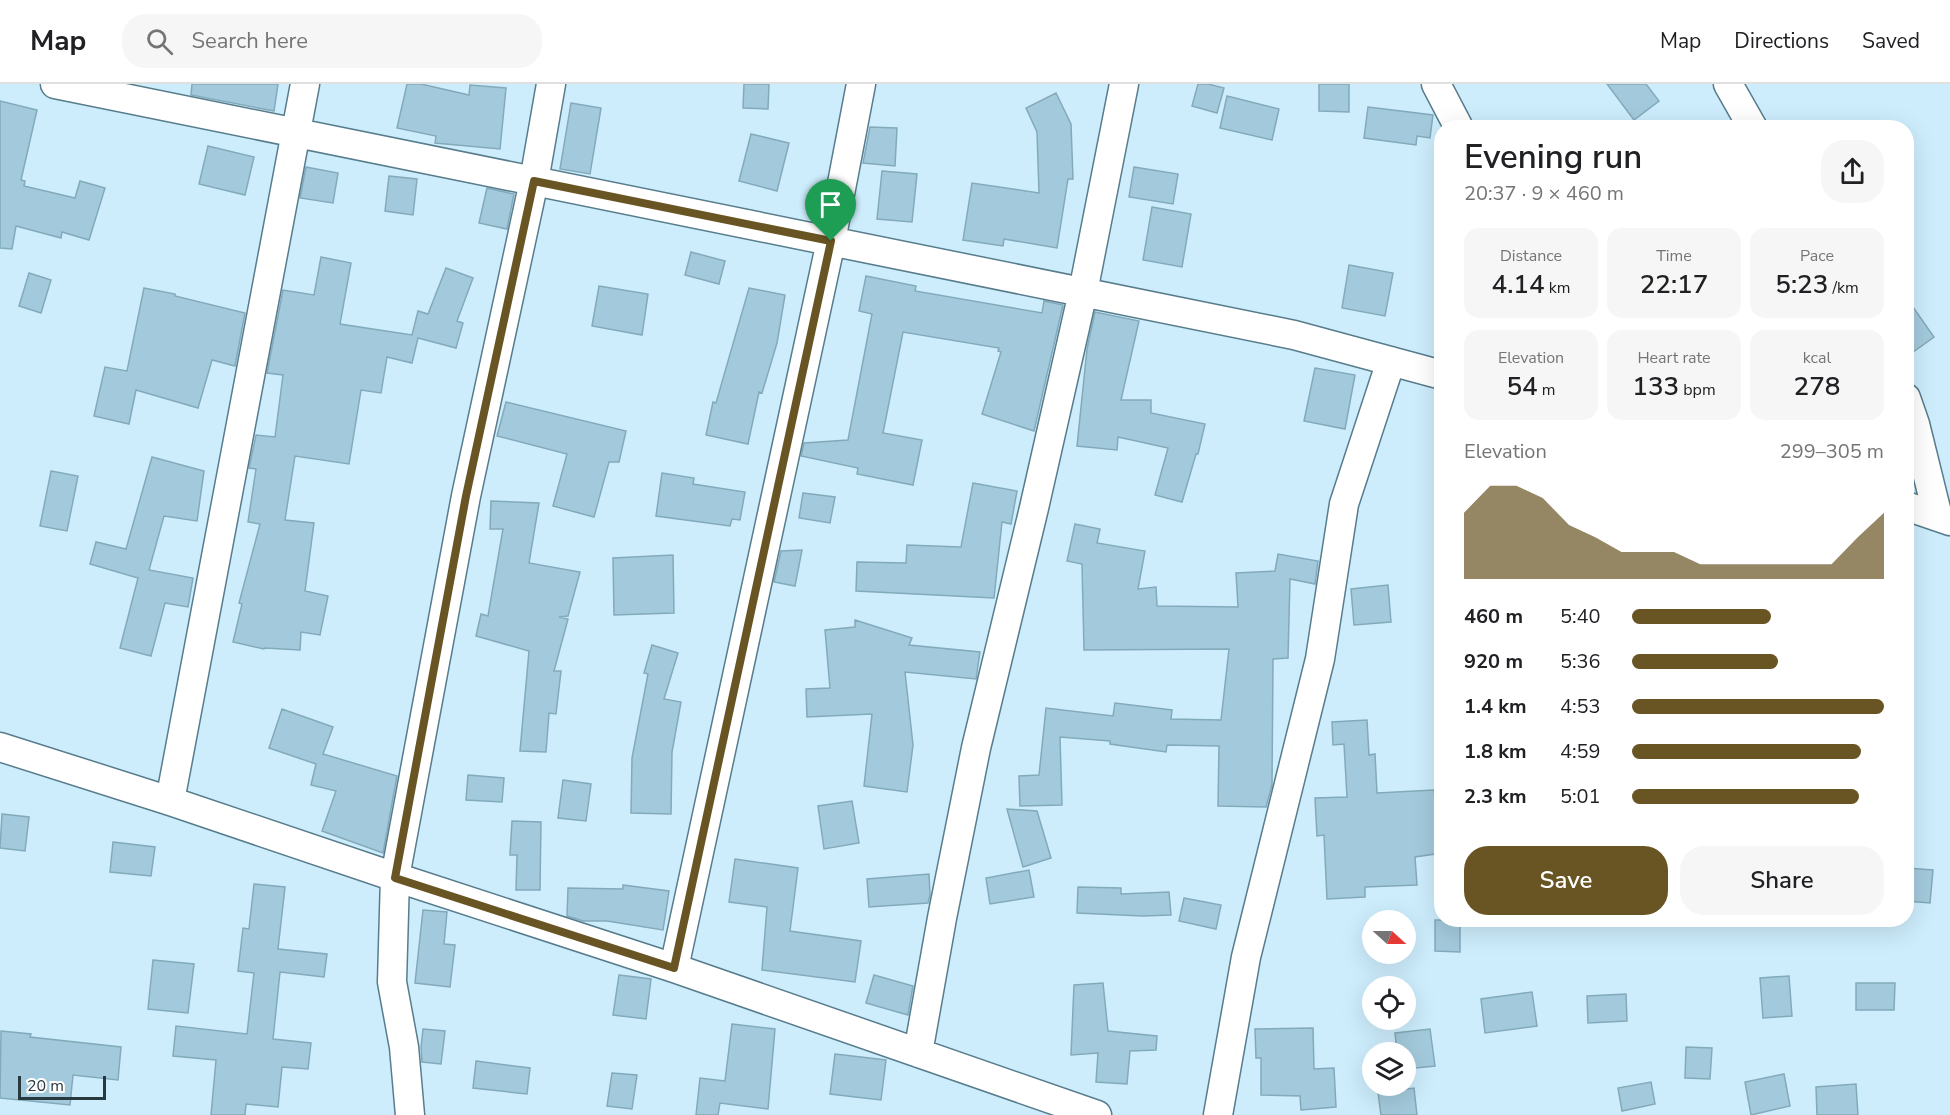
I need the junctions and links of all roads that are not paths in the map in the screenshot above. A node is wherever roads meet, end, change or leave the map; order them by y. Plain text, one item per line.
1 (55, 84) edge
2 (305, 84) edge
3 (551, 84) edge
4 (861, 84) edge
5 (1124, 84) edge
6 (1436, 84) edge
7 (1728, 84) edge
8 (1455, 120) edge
9 (1748, 120) edge
10 (296, 133) junction
11 (534, 181) junction
12 (831, 241) junction
13 (1083, 292) junction
14 (1391, 361) junction
15 (1434, 373) edge
16 (1914, 421) edge
17 (1914, 509) edge
18 (1944, 519) edge
19 (0, 747) edge
20 (170, 801) junction
21 (395, 878) junction
22 (674, 968) junction
23 (918, 1053) junction
24 (410, 1115) edge
25 (1097, 1115) edge
26 (1218, 1115) edge

1 - 10 street
2 - 10 street
3 - 11 street
4 - 12 street
5 - 13 street
6 - 8 street
7 - 9 street
10 - 11 street
10 - 20 street
11 - 12 street
11 - 21 street
12 - 13 street
12 - 22 street
13 - 14 street
13 - 23 street
14 - 15 street
14 - 26 street
16 - 18 street
17 - 18 street
19 - 20 street
20 - 21 street
21 - 22 street
21 - 24 street
22 - 23 street
23 - 25 street

